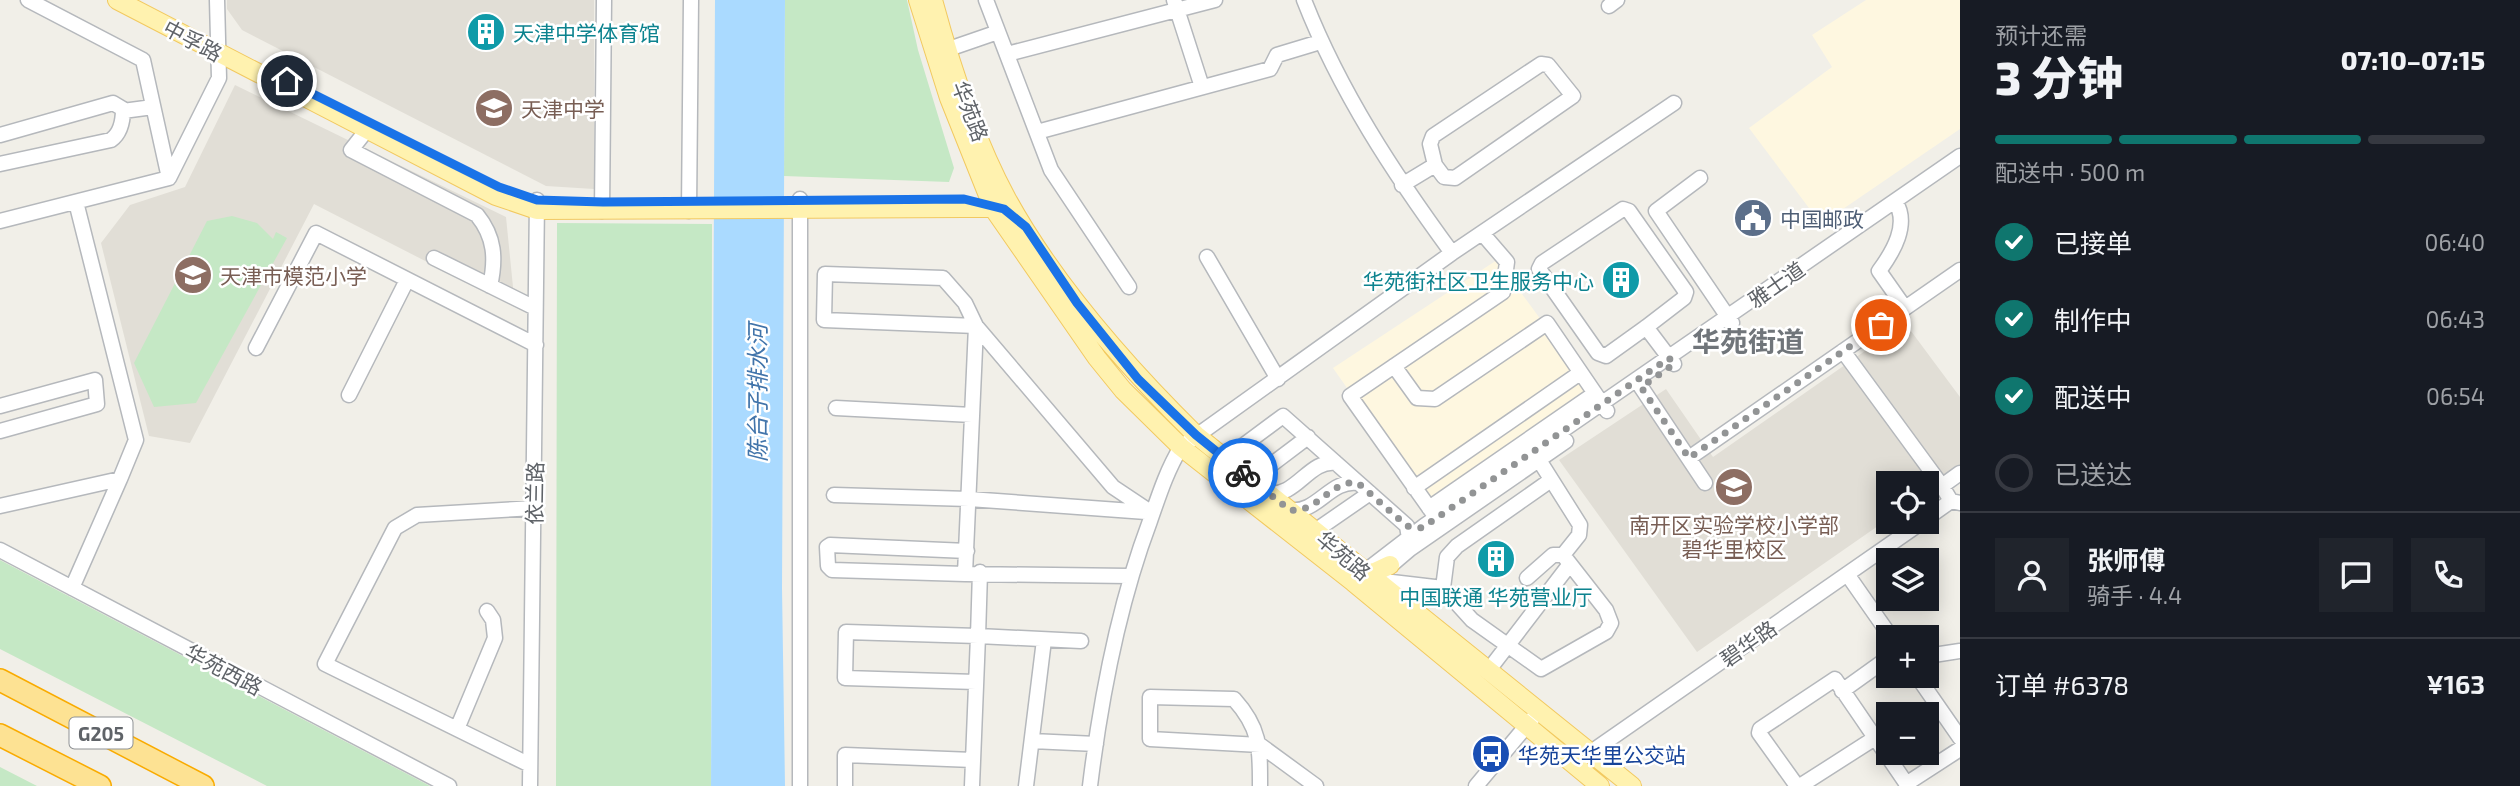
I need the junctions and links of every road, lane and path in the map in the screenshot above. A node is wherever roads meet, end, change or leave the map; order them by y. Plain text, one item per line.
1 (28, 0) edge
2 (117, 0) edge
3 (129, 0) edge
4 (217, 0) edge
5 (604, 0) edge
6 (691, 0) edge
7 (918, 0) edge
8 (933, 0) edge
9 (986, 0) edge
10 (1215, 0) edge
11 (1304, 0) edge
12 (1175, 5) edge
13 (998, 32) junction
14 (1320, 42) junction
15 (218, 50) junction
16 (941, 52) junction
17 (1007, 54) junction
18 (1202, 87) junction
19 (1674, 103) dead end
20 (153, 107) junction
21 (122, 111) junction
22 (366, 131) junction
23 (1037, 132) junction
24 (0, 135) edge
25 (1960, 156) edge
26 (0, 164) edge
27 (1435, 165) junction
28 (1960, 166) edge
29 (169, 178) junction
30 (1700, 178) dead end
31 (1402, 185) junction
32 (76, 202) junction
33 (964, 203) junction
34 (993, 203) junction
35 (1897, 204) junction
36 (537, 205) junction
37 (797, 205) junction
38 (695, 206) junction
39 (602, 207) junction
40 (0, 221) edge
41 (1017, 230) junction
42 (1482, 233) junction
43 (1452, 253) junction
44 (1207, 257) dead end
45 (434, 258) dead end
46 (1960, 270) edge
47 (407, 280) junction
48 (490, 286) junction
49 (1129, 287) dead end
50 (535, 308) junction
51 (1905, 308) junction
52 (1730, 320) junction
53 (976, 326) junction
54 (1645, 328) junction
55 (536, 345) junction
56 (256, 348) dead end
57 (1843, 351) junction
58 (1671, 361) junction
59 (1394, 366) junction
60 (1580, 373) junction
61 (1279, 379) junction
62 (122, 387) junction
63 (1641, 387) junction
64 (96, 394) junction
65 (349, 395) dead end
66 (1601, 403) junction
67 (0, 406) edge
68 (836, 408) dead end
69 (972, 415) junction
70 (0, 431) edge
71 (1196, 435) junction
72 (1307, 437) junction
73 (1181, 447) junction
74 (1689, 458) junction
75 (1225, 459) junction
76 (1539, 460) junction
77 (1336, 463) junction
78 (1960, 473) edge
79 (120, 479) junction
80 (1251, 480) junction
81 (1551, 480) junction
82 (1358, 483) junction
83 (1705, 483) dead end
84 (1942, 486) junction
85 (1414, 488) junction
86 (1370, 493) junction
87 (1268, 494) junction
88 (834, 495) dead end
89 (969, 499) junction
90 (1956, 502) edge
91 (0, 506) edge
92 (534, 508) junction
93 (1290, 510) junction
94 (1939, 511) edge
95 (1152, 513) junction
96 (1436, 518) junction
97 (1315, 531) junction
98 (1905, 534) edge
99 (1412, 535) junction
100 (0, 550) edge
101 (967, 551) junction
102 (1566, 559) junction
103 (1337, 560) junction
104 (1385, 561) junction
105 (973, 573) junction
106 (1847, 574) junction
107 (1129, 576) junction
108 (1527, 578) dead end
109 (1364, 579) junction
110 (72, 588) junction
111 (1443, 588) junction
112 (487, 611) dead end
113 (1883, 625) edge
114 (978, 636) junction
115 (1044, 640) junction
116 (1081, 641) dead end
117 (1507, 646) junction
118 (1960, 651) edge
119 (1939, 654) edge
120 (1876, 667) edge
121 (1488, 671) junction
122 (0, 680) edge
123 (976, 682) junction
124 (1925, 688) edge
125 (1842, 691) junction
126 (1539, 711) junction
127 (1527, 726) junction
128 (457, 729) junction
129 (0, 735) edge
130 (1875, 738) junction
131 (1960, 738) edge
132 (1032, 741) junction
133 (1096, 744) junction
134 (1260, 745) junction
135 (1960, 749) edge
136 (1591, 752) junction
137 (973, 760) junction
138 (1575, 764) junction
139 (530, 765) junction
140 (1907, 785) edge
141 (100, 786) edge
142 (203, 786) edge
143 (449, 786) edge
144 (530, 786) edge
145 (800, 786) edge
146 (845, 786) edge
147 (972, 786) edge
148 (1026, 786) edge
149 (1090, 786) edge
150 (1260, 786) edge
151 (1316, 786) edge
152 (1476, 786) edge
153 (1600, 786) edge
154 (1632, 786) edge
155 (1799, 786) edge

1 - 20 street
2 - 15 main road, 中孚路
3 - 15 main road, 中孚路
4 - 15 street
5 - 39 street
6 - 38 street
7 - 16 main road, 华苑路
8 - 16 main road, 华苑路
9 - 13 street
10 - 12 street
11 - 14 street
12 - 17 street
12 - 18 street
13 - 16 street
13 - 17 street
14 - 18 street
14 - 31 street
15 - 22 main road, 中孚路
15 - 29 street
15 - 36 main road, 中孚路
16 - 34 main road, 华苑路
16 - 34 main road, 华苑路
17 - 23 street
18 - 23 street
19 - 42 street
20 - 21 street
20 - 29 street
21 - 24 street
21 - 26 street
22 - 36 main road, 中孚路
22 - 48 street
23 - 49 street
25 - 35 street, 雅士道
27 - 27 street
27 - 31 street
28 - 35 street, 雅士道
29 - 32 street
30 - 52 street
31 - 43 street
32 - 40 street
32 - 62 street
33 - 34 main road
33 - 37 main road
33 - 41 main road
34 - 41 main road, 华苑路
35 - 51 street
35 - 52 street, 雅士道
36 - 39 main road, 中孚路
36 - 50 street, 依兰路
37 - 38 main road, 中孚路
37 - 145 street
38 - 39 main road, 中孚路
41 - 71 main road, 华苑路
41 - 73 main road, 华苑路
42 - 43 street
42 - 59 street
43 - 61 street
44 - 61 street
45 - 48 street
46 - 51 street
47 - 55 street
47 - 56 street
47 - 65 street
48 - 50 street
50 - 55 street, 依兰路
51 - 57 street
52 - 58 street, 雅士道
53 - 53 street
53 - 69 street
53 - 95 street
54 - 54 street
54 - 58 street
55 - 92 street, 依兰路
57 - 74 street
57 - 84 street
58 - 63 street, 雅士道
58 - 66 street, 雅士道
59 - 60 street
59 - 85 street
60 - 66 street
60 - 85 street
61 - 71 street
62 - 64 street
62 - 79 street
63 - 66 street, 雅士道
63 - 74 street
64 - 67 street
64 - 70 street
66 - 76 street, 雅士道
66 - 96 street, 雅士道
68 - 69 street
69 - 89 street
71 - 73 street
71 - 75 main road, 华苑路
72 - 75 street
72 - 77 street
72 - 80 street
73 - 95 street
73 - 103 main road, 华苑路
74 - 83 street
75 - 80 main road, 华苑路
76 - 81 street
76 - 96 street, 雅士道
77 - 82 street
77 - 87 street
78 - 84 street
79 - 91 street
79 - 110 street
80 - 87 main road, 华苑路
81 - 102 street
81 - 111 street
82 - 86 street
82 - 93 street
84 - 90 street
85 - 96 street
86 - 97 street
86 - 99 street
87 - 93 main road, 华苑路
88 - 89 street
89 - 95 street
89 - 101 street
90 - 94 street
92 - 128 street
92 - 139 street, 依兰路
93 - 97 main road, 华苑路
95 - 107 street
96 - 99 street, 雅士道
96 - 99 street, 雅士道
97 - 103 main road, 华苑路
98 - 106 street, 碧华路
99 - 104 street, 雅士道
100 - 110 street, 华苑西路
101 - 105 street
101 - 105 street
102 - 108 street
102 - 117 street
102 - 117 street
103 - 104 street
103 - 109 main road, 华苑路
104 - 109 main road
105 - 107 street
105 - 114 street
106 - 113 street
106 - 136 street, 碧华路
107 - 133 street
109 - 111 street
109 - 121 main road, 华苑路
109 - 127 main road, 华苑路
110 - 143 street, 华苑西路
111 - 117 street
112 - 128 street
114 - 115 street
114 - 123 street
114 - 123 street
115 - 116 street
115 - 132 street
117 - 121 street
118 - 119 street
120 - 125 street
121 - 126 main road, 华苑路
122 - 142 highway, G205
123 - 137 street
124 - 131 street
125 - 130 street
125 - 155 street
126 - 127 street
126 - 136 main road, 华苑路
127 - 138 main road, 华苑路
127 - 152 street
128 - 139 street
129 - 141 highway, G205
130 - 140 street
130 - 155 street
132 - 133 street
132 - 148 street
133 - 149 street
134 - 134 street
134 - 150 street
134 - 151 street
135 - 140 street
136 - 138 street, 碧华路
136 - 154 main road, 华苑路
137 - 146 street
137 - 147 street
138 - 153 main road, 华苑路
139 - 144 street, 依兰路

